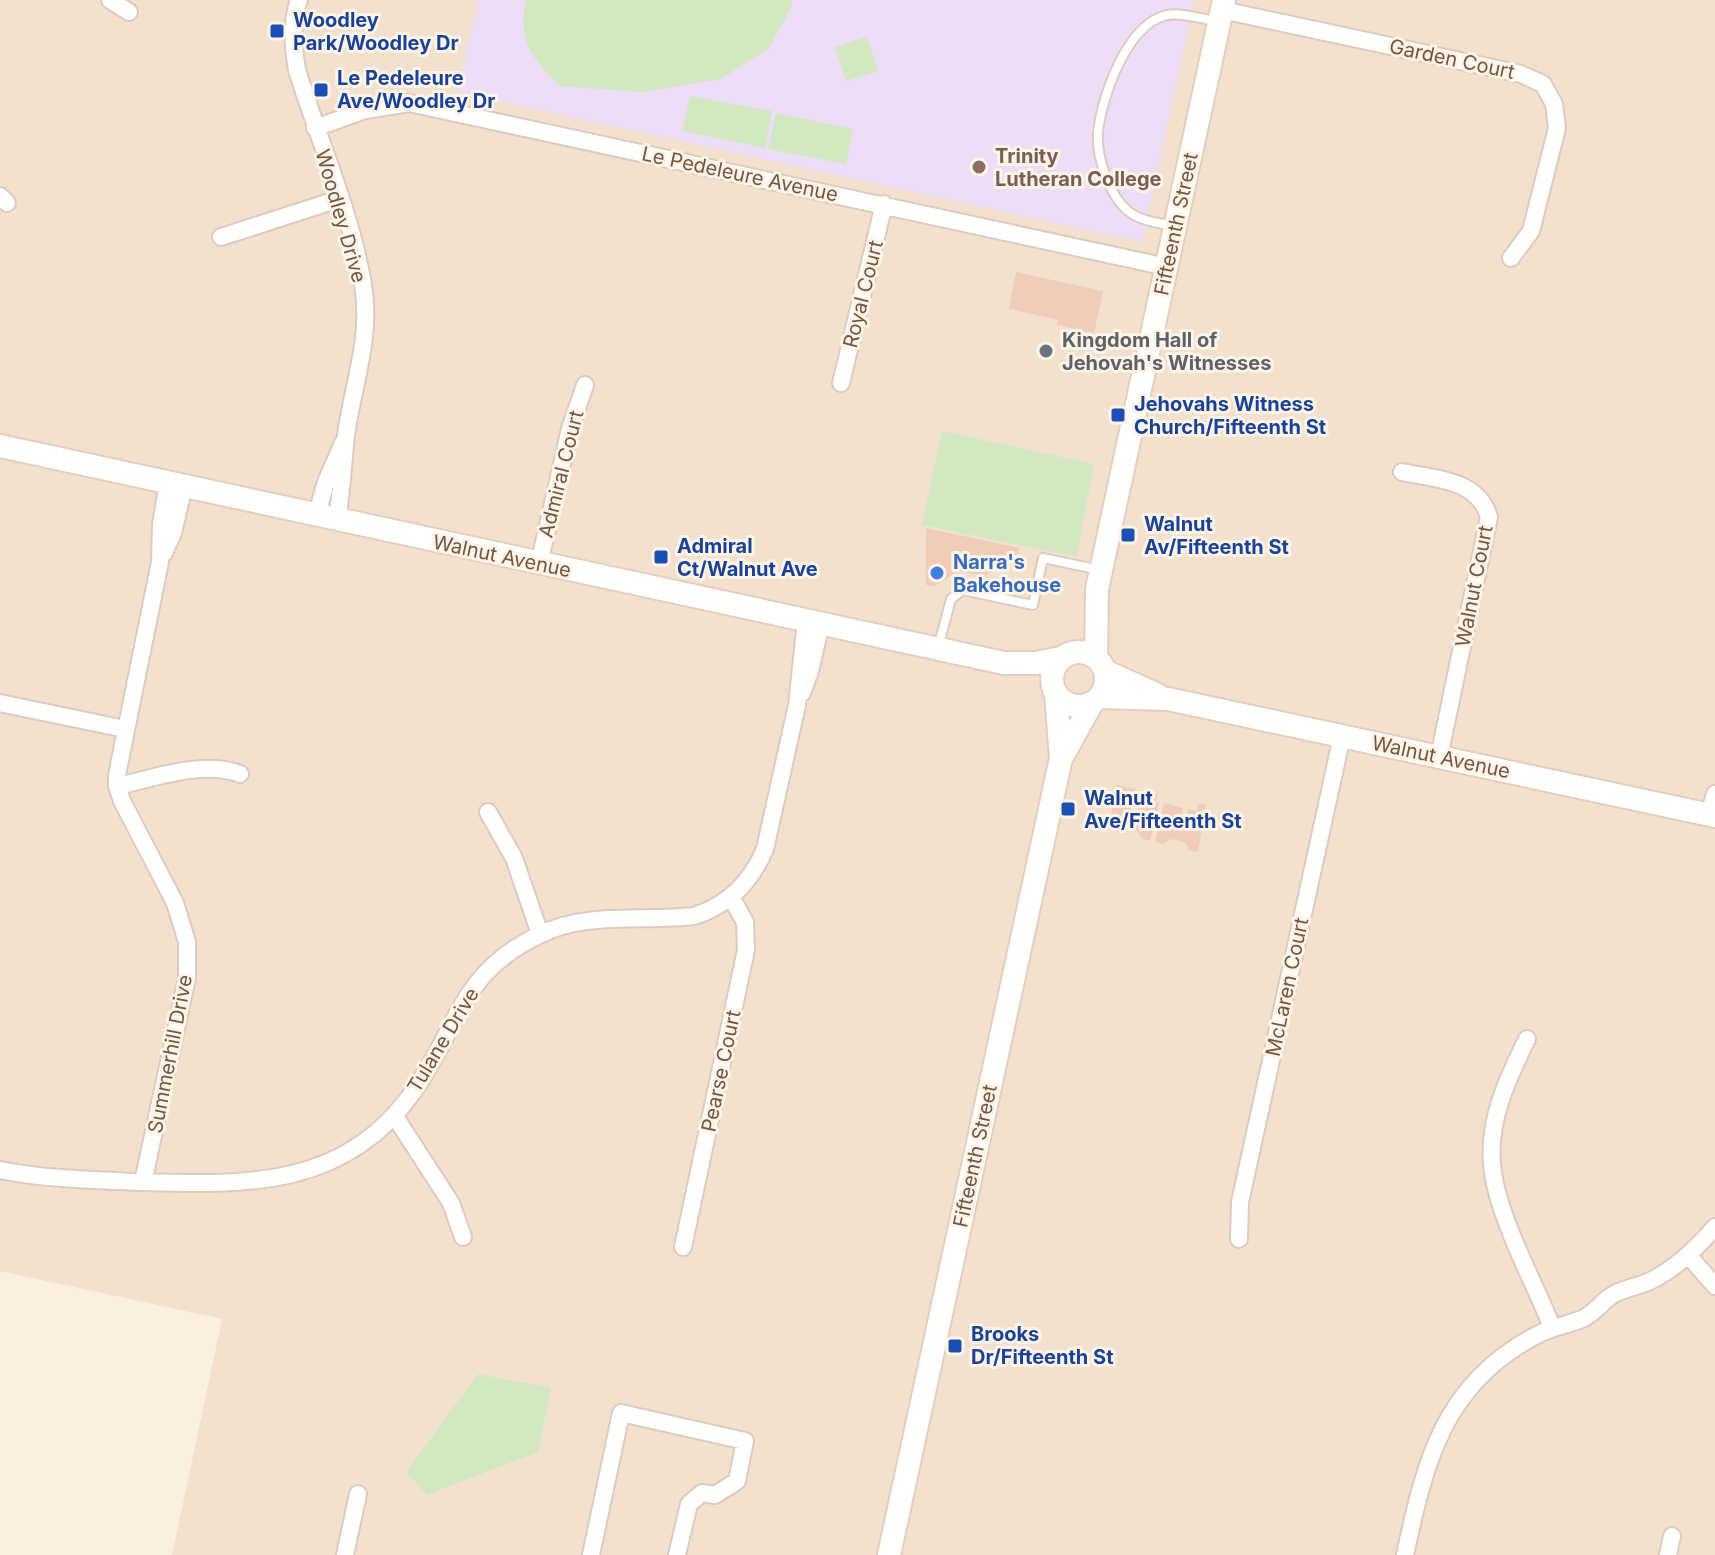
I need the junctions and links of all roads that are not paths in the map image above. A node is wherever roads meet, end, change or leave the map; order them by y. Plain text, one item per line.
1 (110, 0) edge
2 (299, 0) edge
3 (1222, 11) edge
4 (129, 12) dead end
5 (315, 128) junction
6 (339, 199) junction
7 (884, 204) junction
8 (1175, 226) junction
9 (221, 237) dead end
10 (1511, 258) dead end
11 (1167, 267) junction
12 (841, 383) dead end
13 (585, 385) dead end
14 (0, 446) edge
15 (1402, 472) dead end
16 (176, 485) junction
17 (327, 517) junction
18 (539, 564) junction
19 (1099, 580) junction
20 (814, 622) junction
21 (938, 649) junction
22 (1063, 656) junction
23 (1004, 663) junction
24 (1100, 664) junction
25 (1055, 692) junction
26 (1168, 699) junction
27 (1096, 700) junction
28 (0, 703) edge
29 (125, 729) junction
30 (1342, 736) junction
31 (1439, 757) junction
32 (1061, 758) junction
33 (240, 774) dead end
34 (117, 786) junction
35 (1713, 809) edge
36 (488, 812) dead end
37 (731, 897) junction
38 (540, 934) junction
39 (1527, 1039) dead end
40 (394, 1115) junction
41 (0, 1170) edge
42 (143, 1182) junction
43 (1715, 1227) edge
44 (463, 1237) dead end
45 (1239, 1239) dead end
46 (683, 1247) dead end
47 (1688, 1255) junction
48 (1715, 1286) edge
49 (1552, 1327) junction
50 (358, 1494) dead end
51 (1672, 1536) dead end
52 (345, 1555) edge
53 (591, 1555) edge
54 (677, 1555) edge
55 (889, 1555) edge
56 (1405, 1555) edge
57 (1668, 1555) edge

1 - 4 street
2 - 5 street, Woodley Drive
3 - 8 street, Fifteenth Street
3 - 8 lane
3 - 10 street, Garden Court
5 - 6 street, Woodley Drive
5 - 7 street, Le Pedeleure Avenue
6 - 9 street
6 - 17 street, Woodley Drive
7 - 11 street, Le Pedeleure Avenue
7 - 12 street, Royal Court
8 - 11 street, Fifteenth Street
11 - 19 street, Fifteenth Street
13 - 18 street, Admiral Court
14 - 16 street, Walnut Avenue
15 - 31 street, Walnut Court
16 - 17 street, Walnut Avenue
16 - 29 street, Summerhill Drive
17 - 18 street, Walnut Avenue
18 - 20 street, Walnut Avenue
19 - 21 lane
19 - 22 street, Fifteenth Street
19 - 24 street, Fifteenth Street
20 - 21 street, Walnut Avenue
20 - 37 street, Tulane Drive
21 - 23 street, Walnut Avenue
22 - 23 street, Walnut Avenue
22 - 24 street
22 - 25 street
23 - 25 street, Walnut Avenue
24 - 26 street, Walnut Avenue
24 - 27 street
25 - 27 street
25 - 32 street, Fifteenth Street
26 - 27 street, Walnut Avenue
26 - 30 street, Walnut Avenue
27 - 32 street, Fifteenth Street
28 - 29 street
29 - 34 street, Summerhill Drive
30 - 31 street, Walnut Avenue
30 - 45 street, McLaren Court
31 - 35 street, Walnut Avenue
32 - 55 street, Fifteenth Street
33 - 34 street
34 - 42 street, Summerhill Drive
36 - 38 street
37 - 38 street, Tulane Drive
37 - 46 street, Pearse Court
38 - 40 street, Tulane Drive
39 - 49 street
40 - 42 street, Tulane Drive
40 - 44 street
41 - 42 street, Tulane Drive
43 - 47 street
47 - 48 street
47 - 49 street
49 - 56 street
50 - 52 street
51 - 57 street
53 - 54 street

